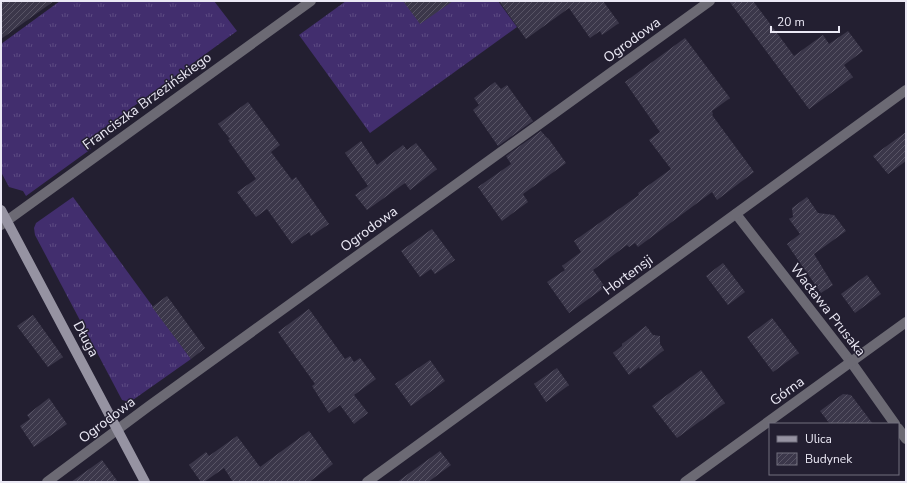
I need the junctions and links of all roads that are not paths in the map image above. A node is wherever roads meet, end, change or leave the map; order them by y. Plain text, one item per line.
1 (311, 1) edge
2 (710, 1) edge
3 (906, 90) edge
4 (1, 210) edge
5 (736, 214) junction
6 (4, 223) edge
7 (906, 322) edge
8 (851, 362) junction
9 (894, 423) edge
10 (899, 429) edge
11 (118, 430) junction
12 (906, 439) edge
13 (47, 482) edge
14 (145, 482) edge
15 (367, 482) edge
16 (685, 482) edge

1 - 6 street, Franciszka Brzezińskiego
2 - 11 street, Ogrodowa
3 - 5 street, Hortensji
4 - 6 street, Długa
5 - 8 street, Wacława Prusaka
5 - 15 street, Hortensji
6 - 11 street, Długa
7 - 8 street, Górna
8 - 9 street, Wacława Prusaka
8 - 16 street, Górna
10 - 12 street
11 - 13 street, Ogrodowa
11 - 14 street, Długa

